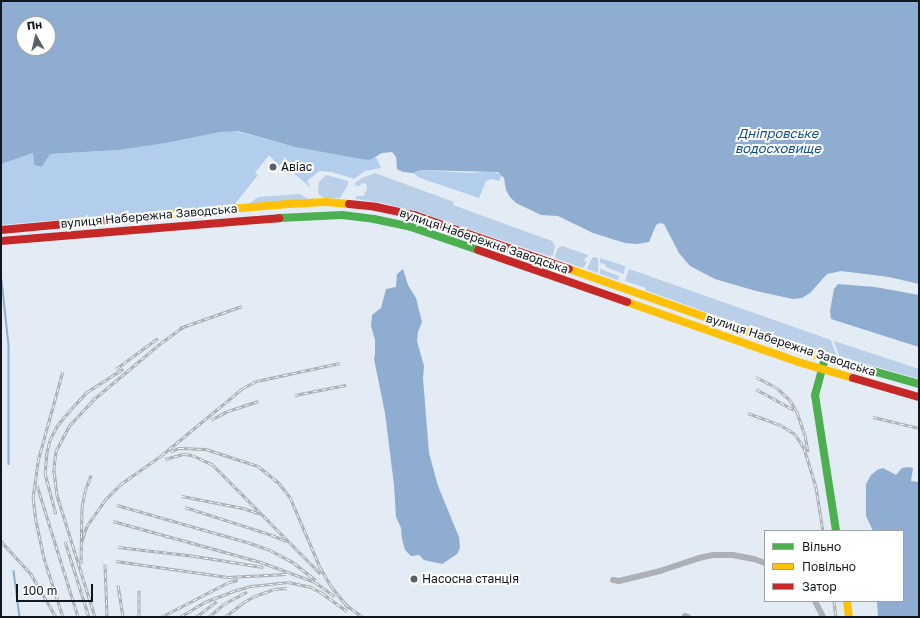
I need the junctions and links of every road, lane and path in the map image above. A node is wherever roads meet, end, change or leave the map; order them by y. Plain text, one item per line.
1 (1, 230) edge
2 (1, 241) edge
3 (825, 358) junction
4 (821, 370) junction
5 (919, 384) edge
6 (919, 397) edge
7 (836, 530) edge
8 (764, 564) edge
9 (612, 580) dead end
10 (816, 602) edge
11 (847, 602) edge
12 (823, 617) edge
13 (849, 617) edge

1 - 3 main road, вулиця Набережна Заводська
2 - 4 main road, вулиця Набережна Заводська
3 - 4 main road
3 - 5 main road, вулиця Набережна Заводська
4 - 6 main road, вулиця Набережна Заводська
4 - 7 main road
8 - 9 street
10 - 12 street
11 - 13 main road

